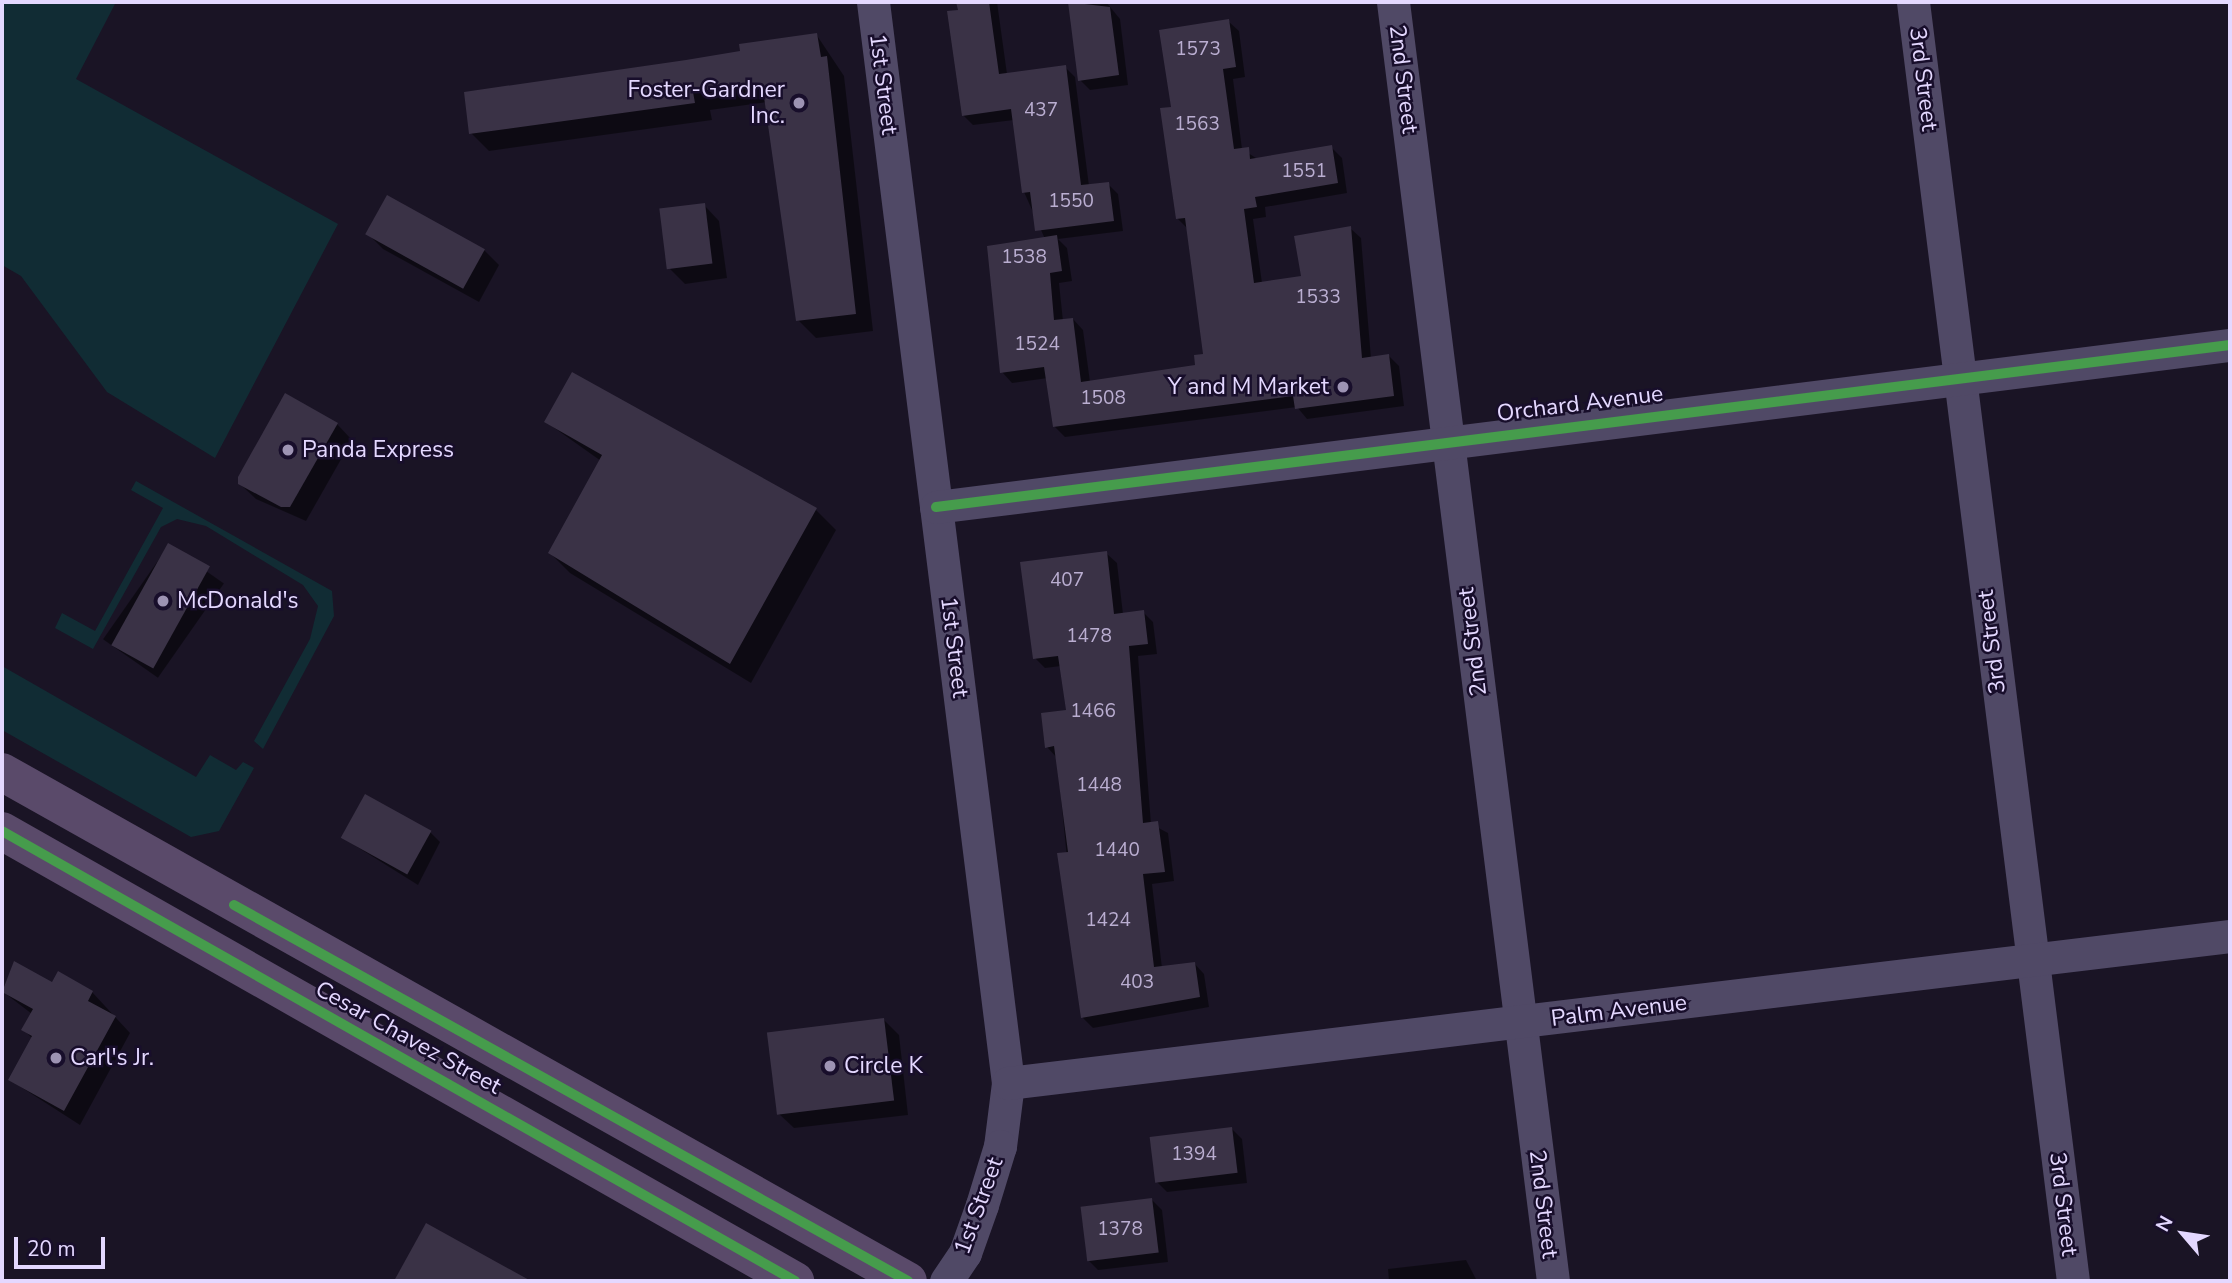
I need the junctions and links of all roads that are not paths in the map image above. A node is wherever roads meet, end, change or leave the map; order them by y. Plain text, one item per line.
1 (873, 2) edge
2 (1393, 2) edge
3 (1913, 2) edge
4 (2230, 345) edge
5 (1960, 379) junction
6 (1448, 442) junction
7 (936, 507) junction
8 (2, 772) edge
9 (2, 831) edge
10 (2230, 936) edge
11 (2031, 962) junction
12 (1519, 1023) junction
13 (1008, 1083) junction
14 (795, 1281) edge
15 (908, 1281) edge
16 (946, 1281) edge
17 (1553, 1281) edge
18 (2073, 1281) edge

1 - 7 street, 1st Street
2 - 6 street, 2nd Street
3 - 5 street, 3rd Street
4 - 5 street, Orchard Avenue
5 - 6 street, Orchard Avenue
5 - 11 street, 3rd Street
6 - 7 street, Orchard Avenue
6 - 12 street, 2nd Street
7 - 13 street, 1st Street
8 - 15 main road, Cesar Chavez Street
9 - 14 main road, Cesar Chavez Street
10 - 11 street, Palm Avenue
11 - 12 street, Palm Avenue
11 - 18 street, 3rd Street
12 - 13 street, Palm Avenue
12 - 17 street, 2nd Street
13 - 16 street, 1st Street

